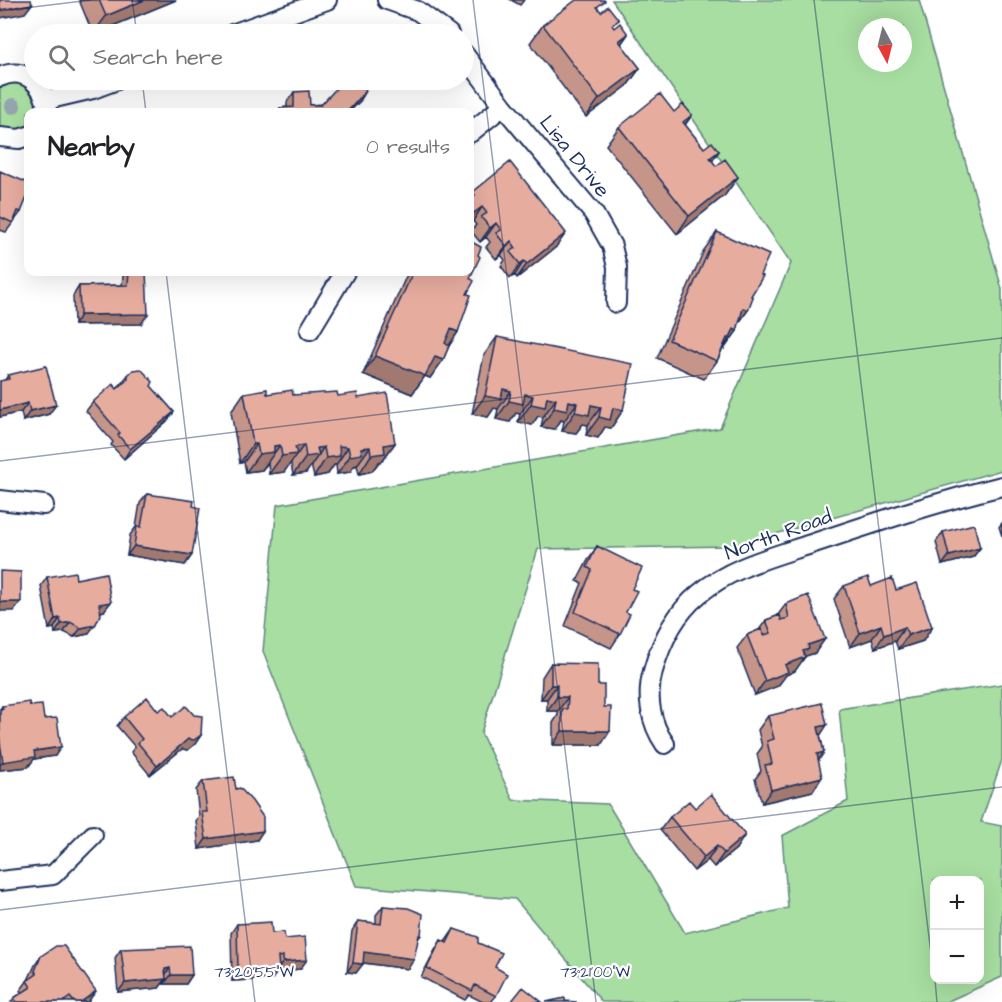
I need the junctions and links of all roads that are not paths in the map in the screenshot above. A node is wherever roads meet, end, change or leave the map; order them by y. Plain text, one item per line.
1 (327, 0) edge
2 (387, 0) edge
3 (260, 24) edge
4 (436, 24) edge
5 (474, 67) edge
6 (24, 75) edge
7 (0, 76) edge
8 (42, 90) edge
9 (90, 90) edge
10 (46, 106) edge
11 (503, 106) junction
12 (474, 130) edge
13 (0, 137) edge
14 (24, 138) edge
15 (343, 276) edge
16 (616, 303) dead end
17 (310, 330) dead end
18 (1002, 486) edge
19 (0, 500) edge
20 (44, 505) dead end
21 (665, 744) dead end
22 (93, 835) dead end
23 (0, 881) edge

1 - 3 street
2 - 4 street
5 - 11 street, Lisa Drive
6 - 7 street
8 - 10 street
9 - 10 street
11 - 12 street
11 - 16 street, Lisa Drive
13 - 14 street
15 - 17 street
18 - 21 street, North Road
19 - 20 street
22 - 23 street

